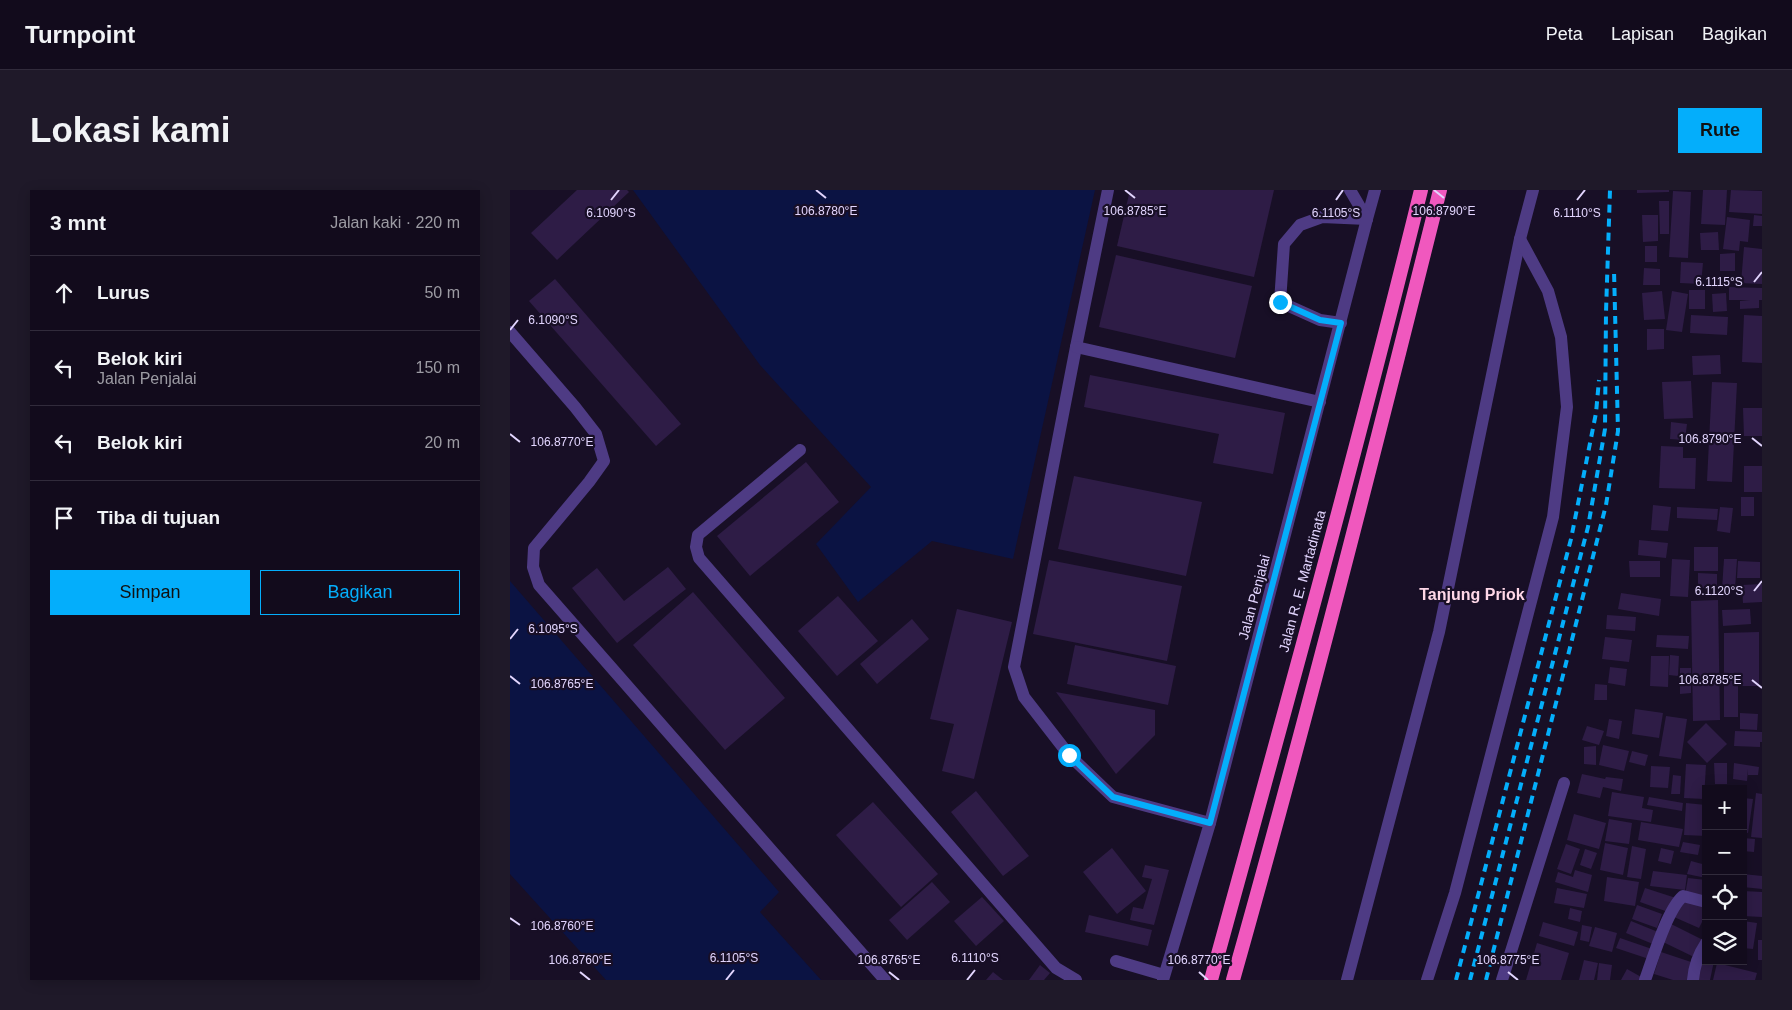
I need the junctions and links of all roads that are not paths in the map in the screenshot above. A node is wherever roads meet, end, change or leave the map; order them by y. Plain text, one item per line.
1 (1108, 190) edge
2 (1350, 190) edge
3 (1375, 190) edge
4 (1421, 190) edge
5 (1440, 190) edge
6 (1533, 190) edge
7 (1367, 219) junction
8 (1520, 239) junction
9 (1341, 323) junction
10 (510, 332) edge
11 (1076, 347) junction
12 (1320, 402) junction
13 (800, 450) dead end
14 (1564, 783) dead end
15 (1210, 823) junction
16 (1702, 901) edge
17 (1702, 949) edge
18 (1116, 961) dead end
19 (1164, 977) edge
20 (885, 980) edge
21 (1076, 980) edge
22 (1211, 980) edge
23 (1233, 980) edge
24 (1347, 980) edge
25 (1427, 980) edge
26 (1502, 980) edge
27 (1645, 980) edge
28 (1693, 980) edge

1 - 11 street
2 - 7 street
3 - 7 street, Jalan Penjalai
4 - 22 highway, Jalan R. E. Martadinata
5 - 23 highway
6 - 8 street
7 - 9 street, Jalan Penjalai
7 - 9 street
8 - 24 street
8 - 25 street
9 - 12 street, Jalan Penjalai
10 - 20 street
11 - 12 street
11 - 15 street
12 - 15 street, Jalan Penjalai
13 - 21 street
14 - 26 street
15 - 19 street, Jalan Penjalai
16 - 27 street
17 - 28 street
18 - 19 street

